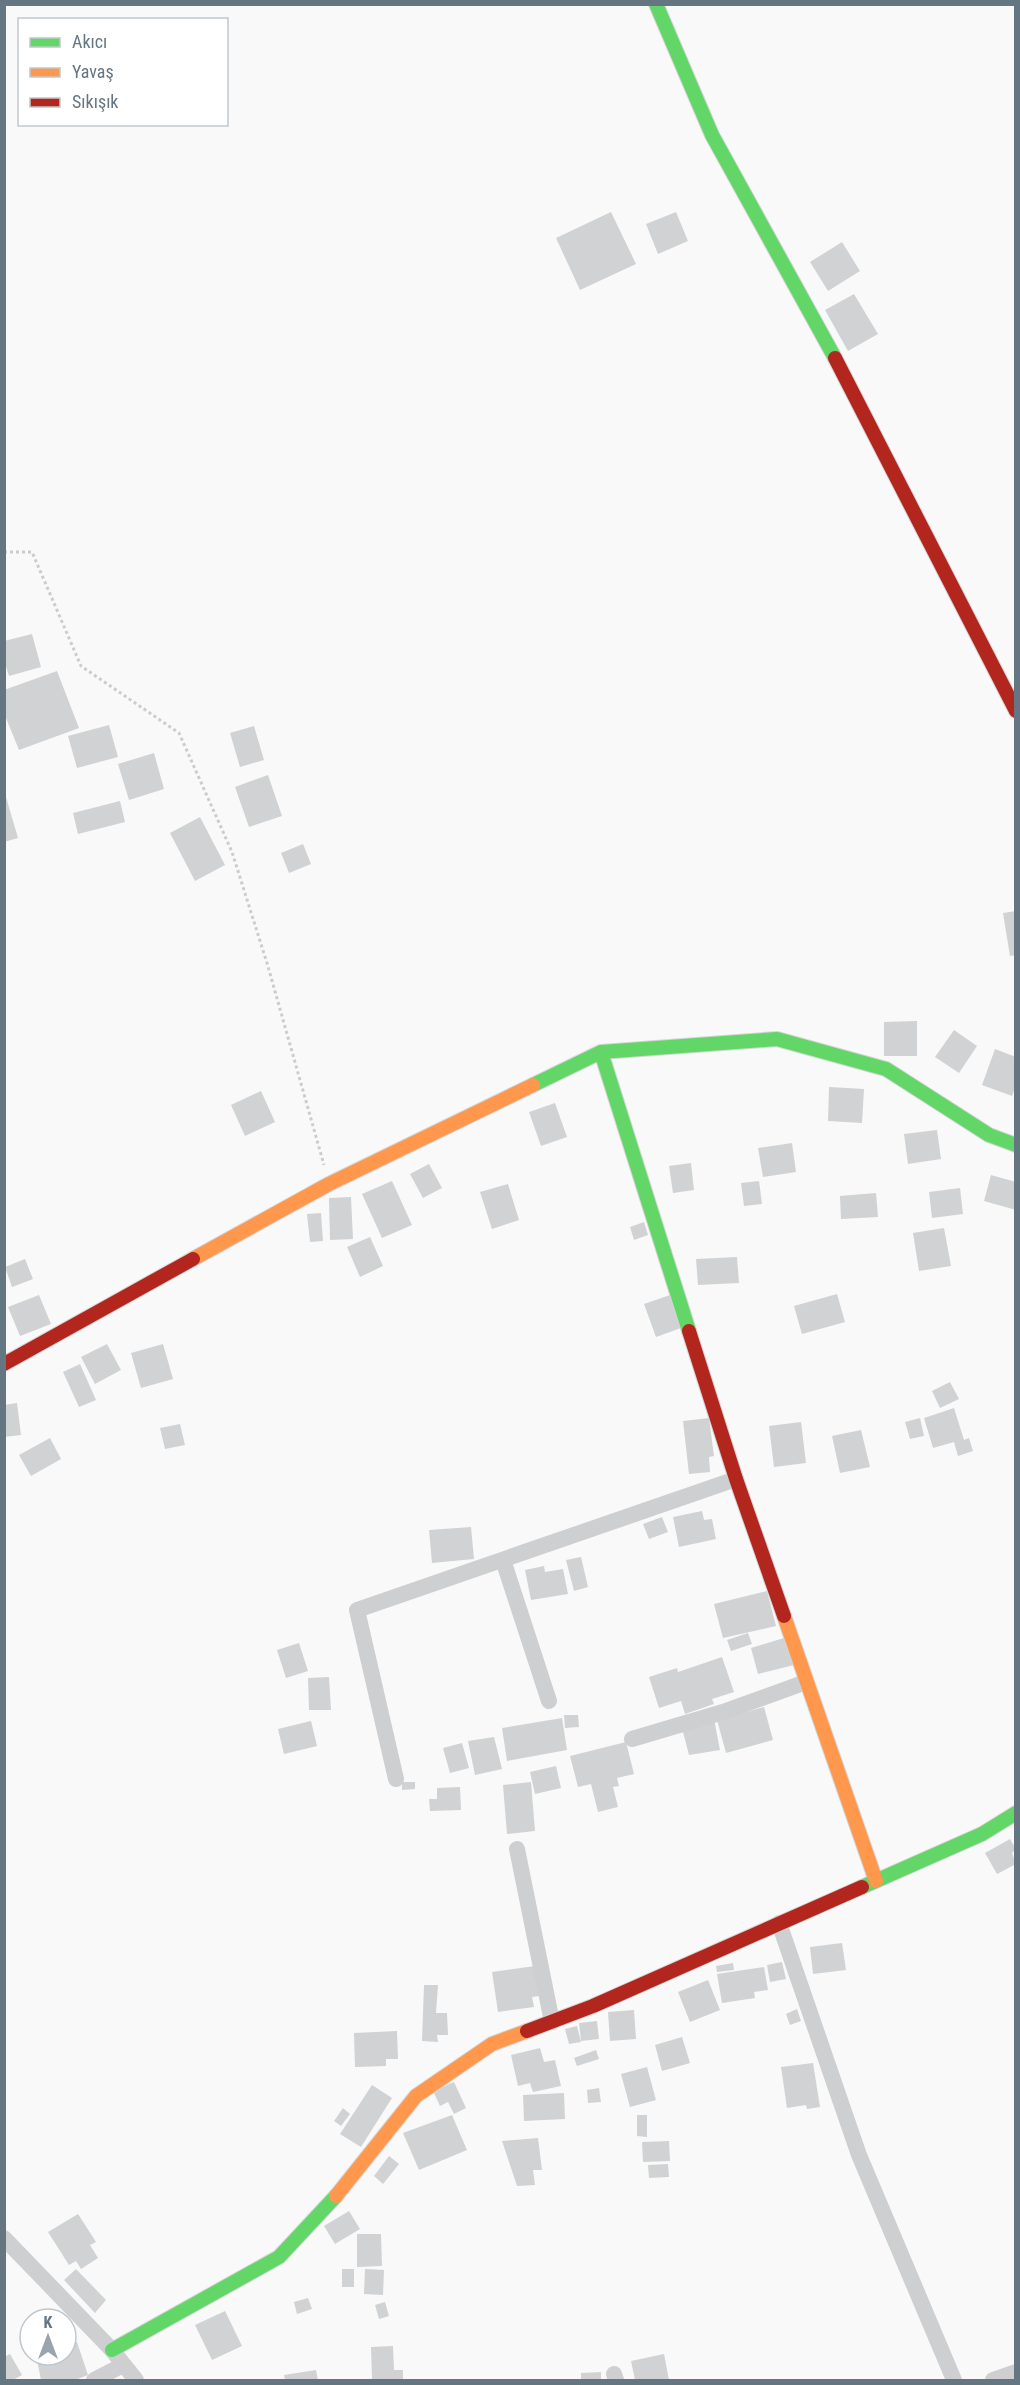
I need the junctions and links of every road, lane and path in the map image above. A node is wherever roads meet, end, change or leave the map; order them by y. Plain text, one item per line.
1 (656, 4) edge
2 (4, 552) edge
3 (1016, 711) edge
4 (601, 1052) junction
5 (1016, 1145) edge
6 (329, 1184) junction
7 (4, 1364) edge
8 (736, 1479) junction
9 (503, 1560) junction
10 (806, 1682) junction
11 (549, 1701) dead end
12 (632, 1739) dead end
13 (396, 1779) dead end
14 (1016, 1813) edge
15 (516, 1849) dead end
16 (876, 1881) junction
17 (779, 1923) junction
18 (552, 2022) junction
19 (4, 2238) edge
20 (112, 2350) junction
21 (123, 2365) junction
22 (1016, 2372) edge
23 (94, 2380) edge
24 (136, 2380) edge
25 (954, 2380) edge
26 (993, 2380) edge

1 - 3 street
2 - 6 path
4 - 5 street
4 - 6 street
4 - 8 street
6 - 7 street
8 - 9 street
8 - 10 street
9 - 11 street
9 - 13 street
10 - 12 street
10 - 16 street
14 - 16 street
15 - 18 street
16 - 17 street
17 - 18 street
17 - 25 street
18 - 20 street
19 - 20 street
20 - 21 street
21 - 23 street
21 - 24 street
22 - 26 street

